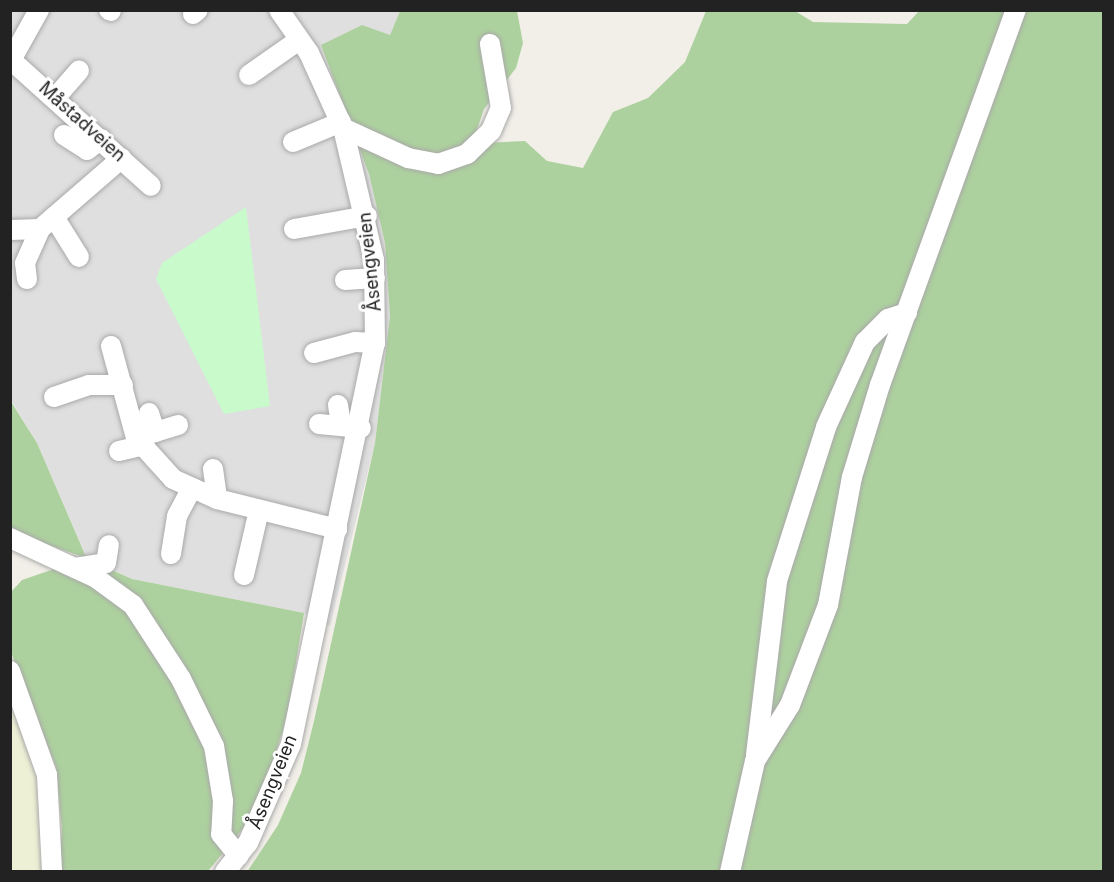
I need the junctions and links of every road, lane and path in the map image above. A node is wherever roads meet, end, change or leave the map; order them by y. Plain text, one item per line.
1 (39, 10) edge
2 (279, 10) edge
3 (1016, 10) edge
4 (299, 40) junction
5 (490, 44) dead end
6 (13, 54) edge
7 (79, 71) dead end
8 (249, 75) dead end
9 (56, 97) junction
10 (342, 125) junction
11 (64, 135) dead end
12 (101, 139) junction
13 (293, 142) dead end
14 (122, 158) junction
15 (151, 186) dead end
16 (367, 216) junction
17 (47, 223) junction
18 (294, 229) dead end
19 (10, 230) edge
20 (79, 257) dead end
21 (375, 278) junction
22 (27, 279) dead end
23 (345, 280) dead end
24 (907, 313) junction
25 (375, 343) junction
26 (111, 346) dead end
27 (315, 353) dead end
28 (123, 385) junction
29 (54, 397) dead end
30 (338, 405) dead end
31 (149, 413) dead end
32 (319, 424) dead end
33 (178, 425) dead end
34 (341, 425) junction
35 (362, 428) junction
36 (144, 439) junction
37 (119, 451) dead end
38 (213, 469) dead end
39 (191, 490) junction
40 (217, 499) junction
41 (259, 510) junction
42 (337, 529) junction
43 (10, 538) edge
44 (109, 545) dead end
45 (29, 551) junction
46 (171, 554) dead end
47 (10, 559) edge
48 (75, 568) junction
49 (244, 575) dead end
50 (10, 671) edge
51 (755, 761) junction
52 (239, 856) junction
53 (52, 872) edge
54 (225, 872) edge
55 (730, 872) edge

1 - 6 street, Måstadveien
2 - 4 street, Åsengveien
3 - 24 street
4 - 8 street
4 - 10 street, Åsengveien
5 - 10 street
6 - 9 street, Måstadveien
7 - 9 street
9 - 12 street, Måstadveien
10 - 13 street
10 - 16 street, Åsengveien
11 - 12 street
12 - 14 street, Måstadveien
14 - 15 street, Måstadveien
14 - 17 street
16 - 18 street
16 - 21 street, Åsengveien
17 - 19 street
17 - 20 street
17 - 22 street
21 - 23 street
21 - 25 street, Åsengveien
24 - 51 street
24 - 51 street
25 - 27 street
25 - 35 street, Åsengveien
26 - 28 street
28 - 29 street
28 - 36 street
30 - 34 street
31 - 36 street
32 - 34 street
33 - 36 street
34 - 35 street
35 - 42 street, Åsengveien
36 - 37 street
36 - 39 street
38 - 40 street
39 - 40 street
39 - 46 street
40 - 41 street
41 - 42 street
41 - 49 street
42 - 52 street, Åsengveien
43 - 45 street, Åsengveien
44 - 48 street
45 - 47 street
45 - 48 street, Åsengveien
48 - 52 street, Åsengveien
50 - 53 street
51 - 55 street
52 - 54 street, Åsengveien

